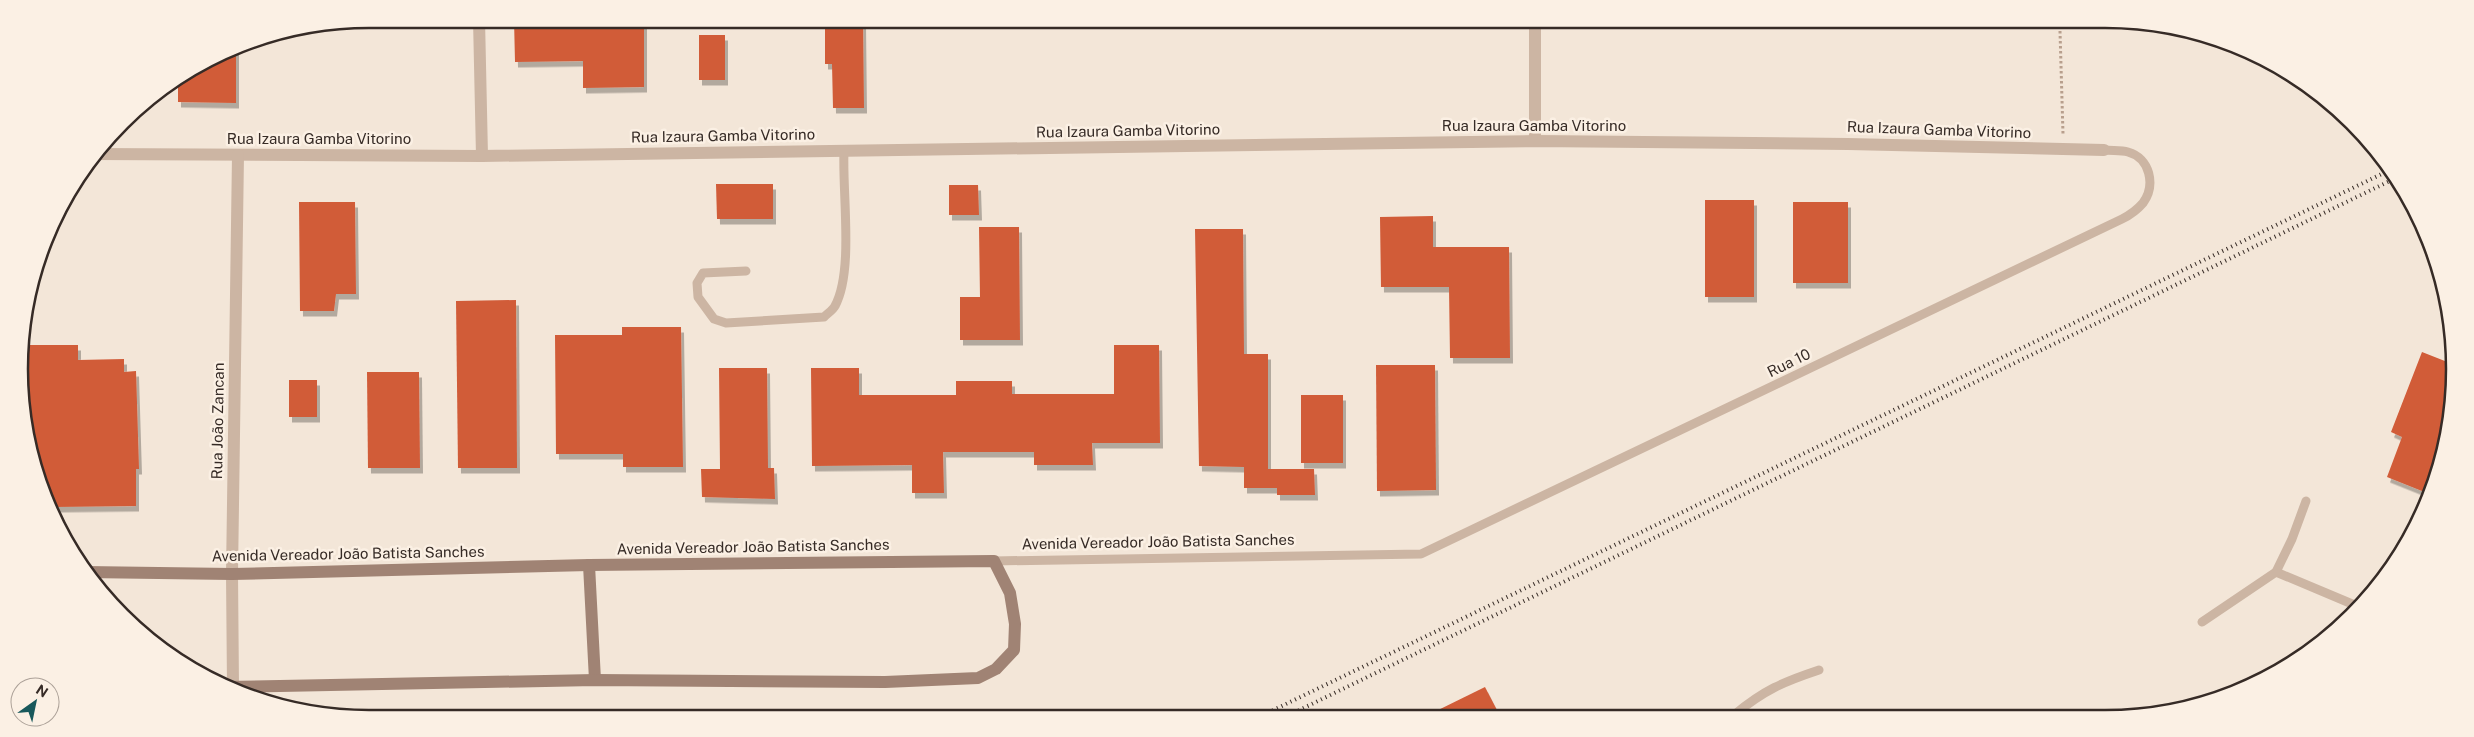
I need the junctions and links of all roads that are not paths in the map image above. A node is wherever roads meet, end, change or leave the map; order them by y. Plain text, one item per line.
1 (479, 28) edge
2 (1534, 28) edge
3 (1535, 142) junction
4 (2104, 150) joint
5 (844, 151) junction
6 (104, 154) edge
7 (238, 155) junction
8 (482, 156) junction
9 (2150, 179) joint
10 (746, 271) dead end
11 (2306, 501) dead end
12 (1421, 554) joint
13 (994, 561) junction
14 (589, 565) junction
15 (95, 572) edge
16 (2276, 572) junction
17 (232, 574) junction
18 (2352, 604) edge
19 (2202, 622) dead end
20 (1819, 670) dead end
21 (230, 680) edge
22 (595, 680) junction
23 (246, 687) edge
24 (1742, 710) edge

1 - 8 street
2 - 3 street
3 - 4 street, Rua Izaura Gamba Vitorino
3 - 5 street, Rua Izaura Gamba Vitorino
4 - 9 lane, Rua Izaura Gamba Vitorino
5 - 8 street, Rua Izaura Gamba Vitorino
5 - 10 lane
6 - 7 street, Rua Izaura Gamba Vitorino
7 - 8 street, Rua Izaura Gamba Vitorino
7 - 17 street, Rua João Zancan
9 - 12 lane, Rua 10
11 - 16 lane
12 - 13 lane, Avenida Vereador João Batista Sanches
13 - 14 street, Avenida Vereador João Batista Sanches
13 - 22 street
14 - 17 street, Avenida Vereador João Batista Sanches
14 - 22 street
15 - 17 street, Avenida Vereador João Batista Sanches
16 - 18 lane
16 - 19 lane
17 - 21 street, Rua João Zancan
20 - 24 lane
22 - 23 street

